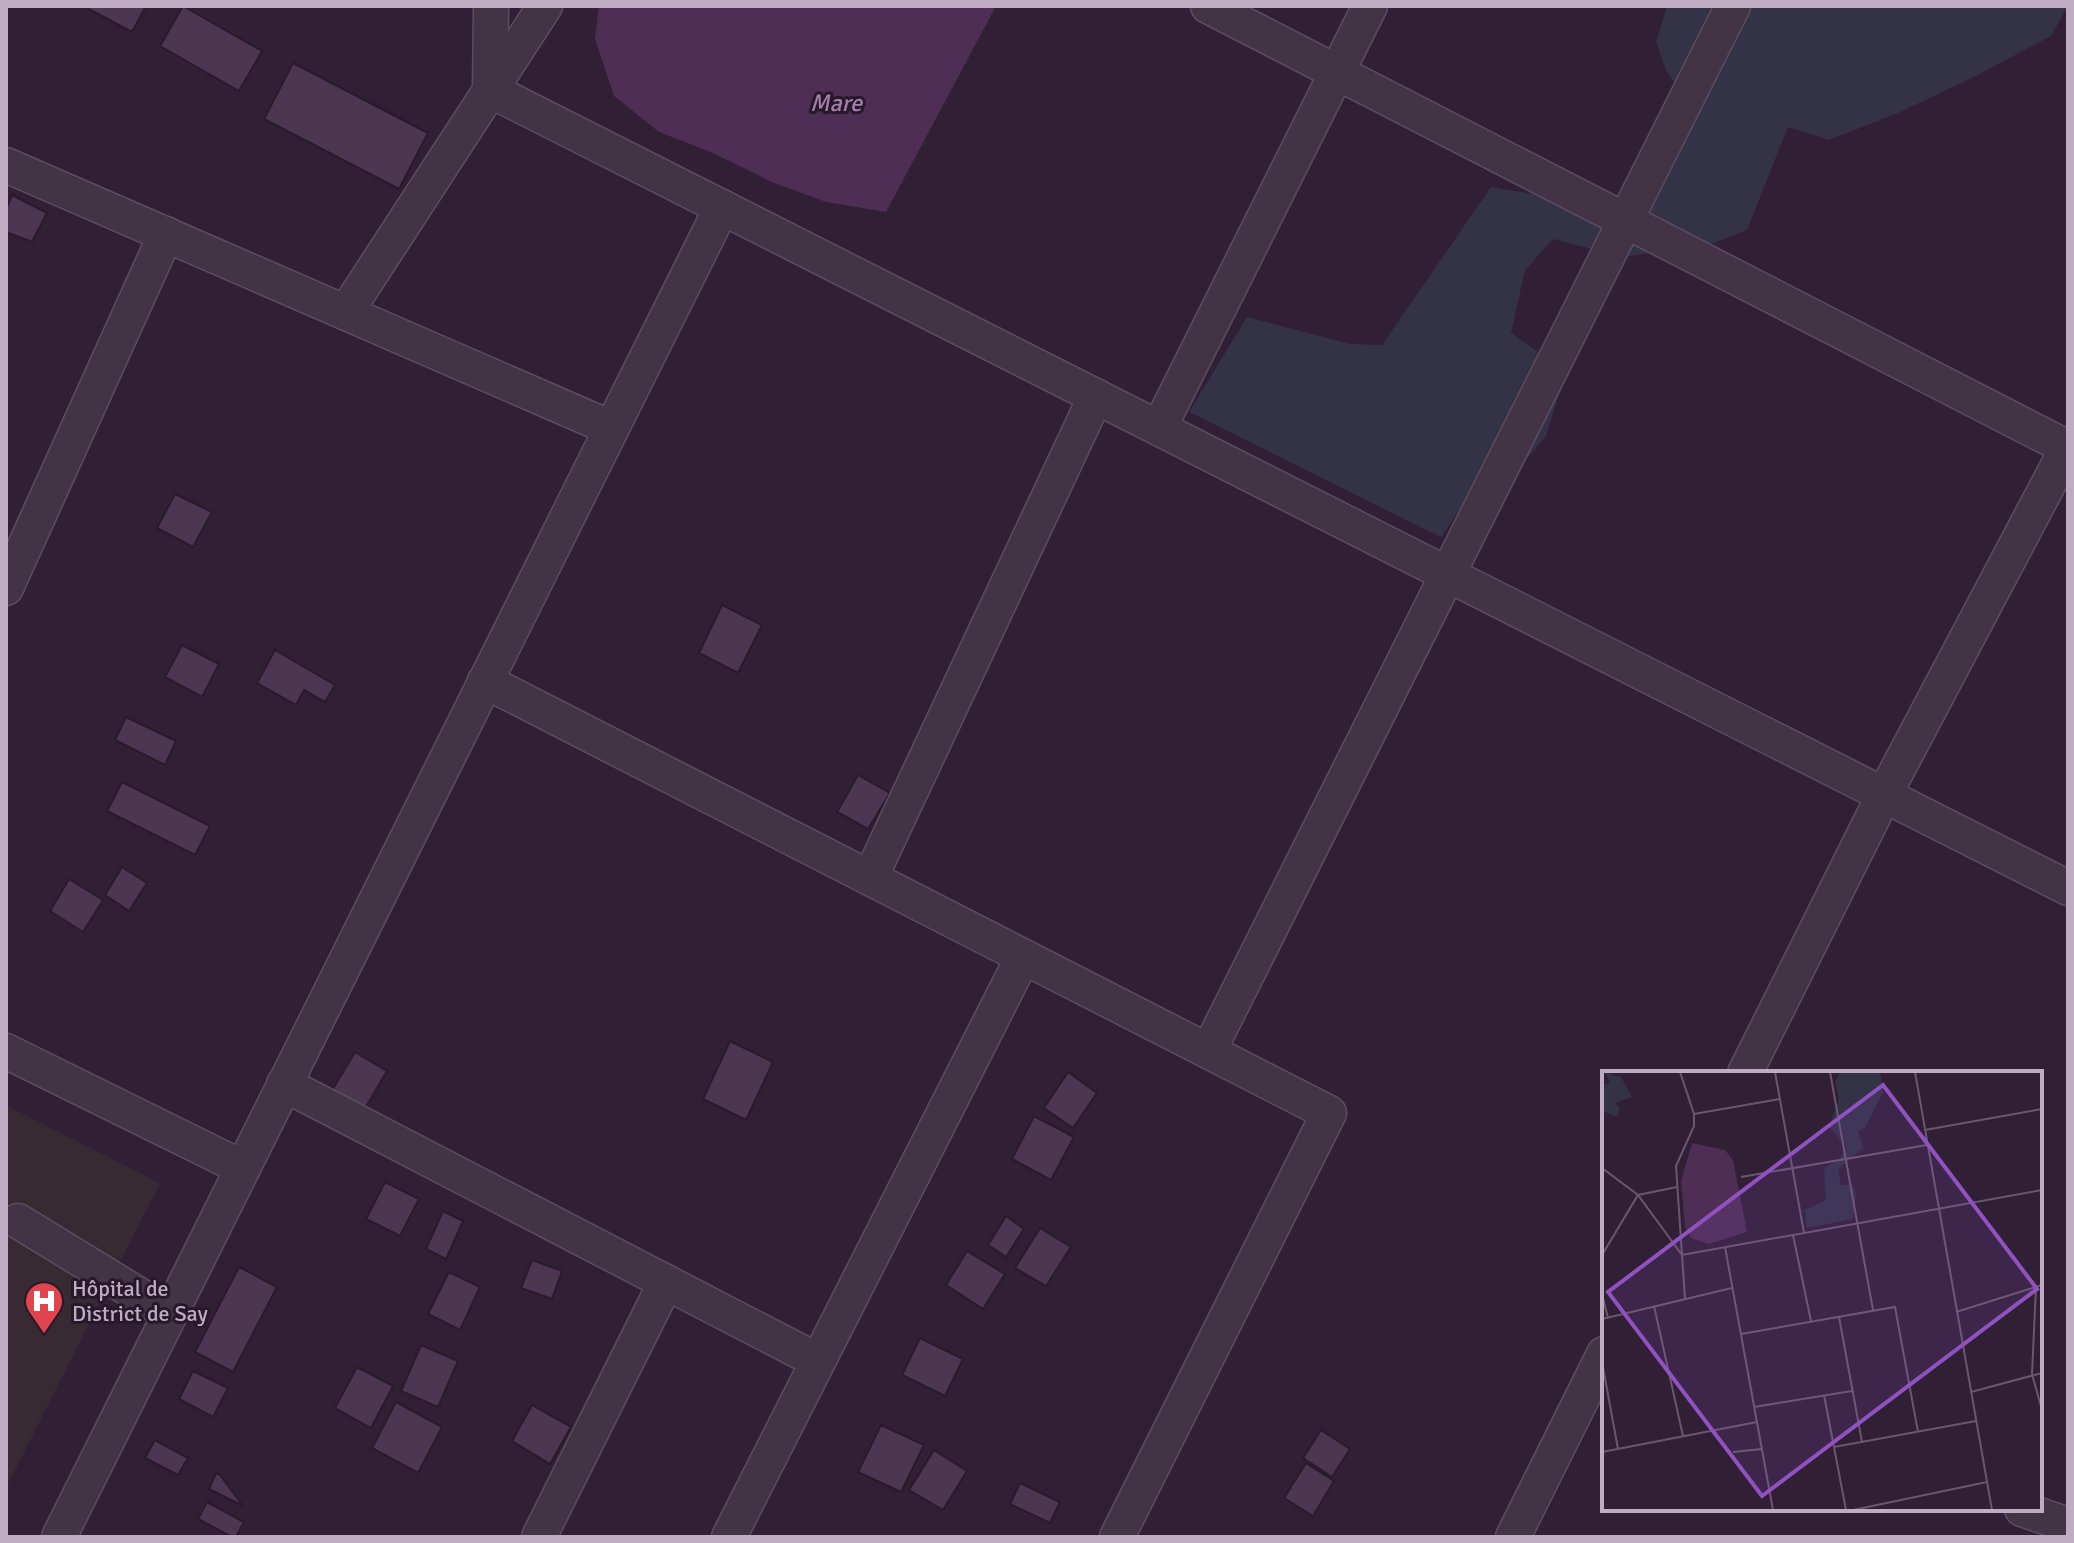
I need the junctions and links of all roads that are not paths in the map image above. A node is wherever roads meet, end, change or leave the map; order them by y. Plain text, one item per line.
1 (491, 6) edge
2 (545, 6) edge
3 (1208, 6) edge
4 (1370, 6) edge
5 (1733, 6) edge
6 (1336, 74) junction
7 (490, 90) junction
8 (6, 165) edge
9 (722, 207) junction
10 (1625, 221) junction
11 (166, 234) junction
12 (346, 312) junction
13 (1096, 396) junction
14 (611, 428) junction
15 (1159, 428) junction
16 (2068, 447) edge
17 (1448, 574) junction
18 (6, 588) edge
19 (485, 681) junction
20 (1884, 795) junction
21 (870, 878) junction
22 (2068, 888) edge
23 (1023, 957) junction
24 (1209, 1050) junction
25 (6, 1051) edge
26 (1746, 1071) edge
27 (284, 1084) junction
28 (243, 1168) junction
29 (18, 1221) dead end
30 (666, 1282) junction
31 (170, 1314) junction
32 (818, 1361) junction
33 (1602, 1361) edge
34 (2028, 1511) edge
35 (2068, 1525) edge
36 (59, 1537) edge
37 (539, 1537) edge
38 (729, 1537) edge
39 (1117, 1537) edge
40 (1513, 1537) edge

1 - 7 street
2 - 7 street
3 - 6 street
4 - 6 street
5 - 10 street
6 - 10 street
6 - 15 street
7 - 9 street
7 - 12 street
8 - 11 street
9 - 13 street
9 - 14 street
10 - 16 street
10 - 17 street
11 - 12 street
11 - 18 street
12 - 14 street
13 - 15 street
13 - 21 street
14 - 19 street
15 - 17 street
16 - 20 street
17 - 20 street
17 - 24 street
19 - 21 street
19 - 27 street
20 - 22 street
20 - 26 street
21 - 23 street
23 - 24 street
23 - 32 street
24 - 39 street
25 - 28 street
27 - 28 street
27 - 30 street
28 - 31 street
29 - 31 street
30 - 32 street
30 - 37 street
31 - 36 street
32 - 38 street
33 - 40 street
34 - 35 street

